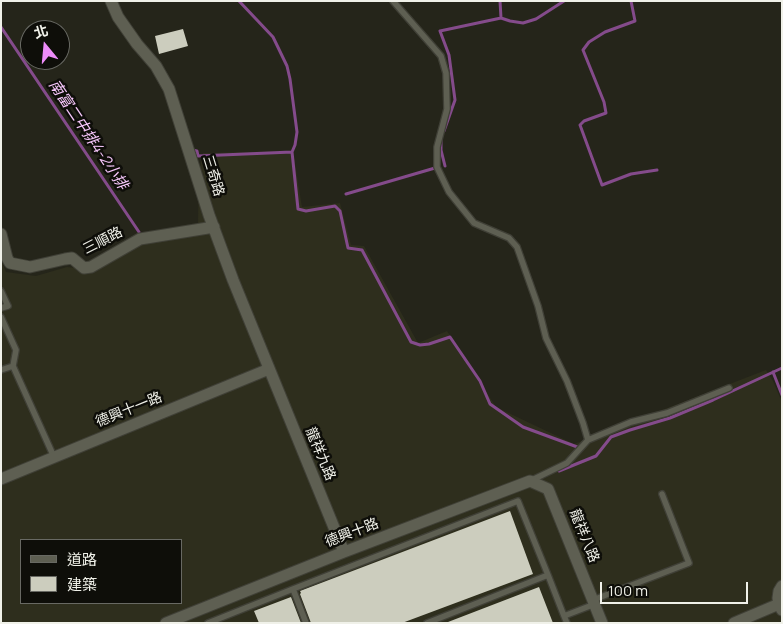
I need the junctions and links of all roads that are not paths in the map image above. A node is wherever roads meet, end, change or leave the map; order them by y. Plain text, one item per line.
1 (111, 1) edge
2 (393, 1) edge
3 (214, 227) junction
4 (1, 234) edge
5 (1, 291) edge
6 (1, 308) edge
7 (1, 317) edge
8 (13, 366) junction
9 (268, 369) junction
10 (1, 370) edge
11 (729, 388) dead end
12 (588, 440) junction
13 (54, 457) junction
14 (1, 479) edge
15 (530, 481) junction
16 (662, 494) dead end
17 (344, 552) junction
18 (548, 575) junction
19 (782, 586) edge
20 (293, 589) junction
21 (594, 602) junction
22 (780, 607) edge
23 (564, 616) junction
24 (166, 623) edge
25 (208, 623) edge
26 (306, 623) edge
27 (428, 623) edge
28 (567, 623) edge
29 (602, 623) edge
30 (734, 623) edge

1 - 3 street, 三奇路
2 - 12 lane
3 - 4 street, 三順路
3 - 9 street, 三奇路
5 - 6 lane
7 - 8 lane
8 - 10 lane
8 - 13 lane
9 - 13 street, 德興十一路
9 - 17 street, 龍祥九路
11 - 12 lane
12 - 15 lane
13 - 14 street, 德興十一路
15 - 17 street, 德興十路
15 - 21 street, 龍祥八路
16 - 21 lane
17 - 24 street, 德興十路
18 - 20 lane
18 - 23 lane
18 - 27 lane
19 - 22 street
20 - 25 lane
20 - 26 lane
21 - 23 lane
21 - 29 street, 龍祥八路
22 - 30 street
23 - 28 lane

